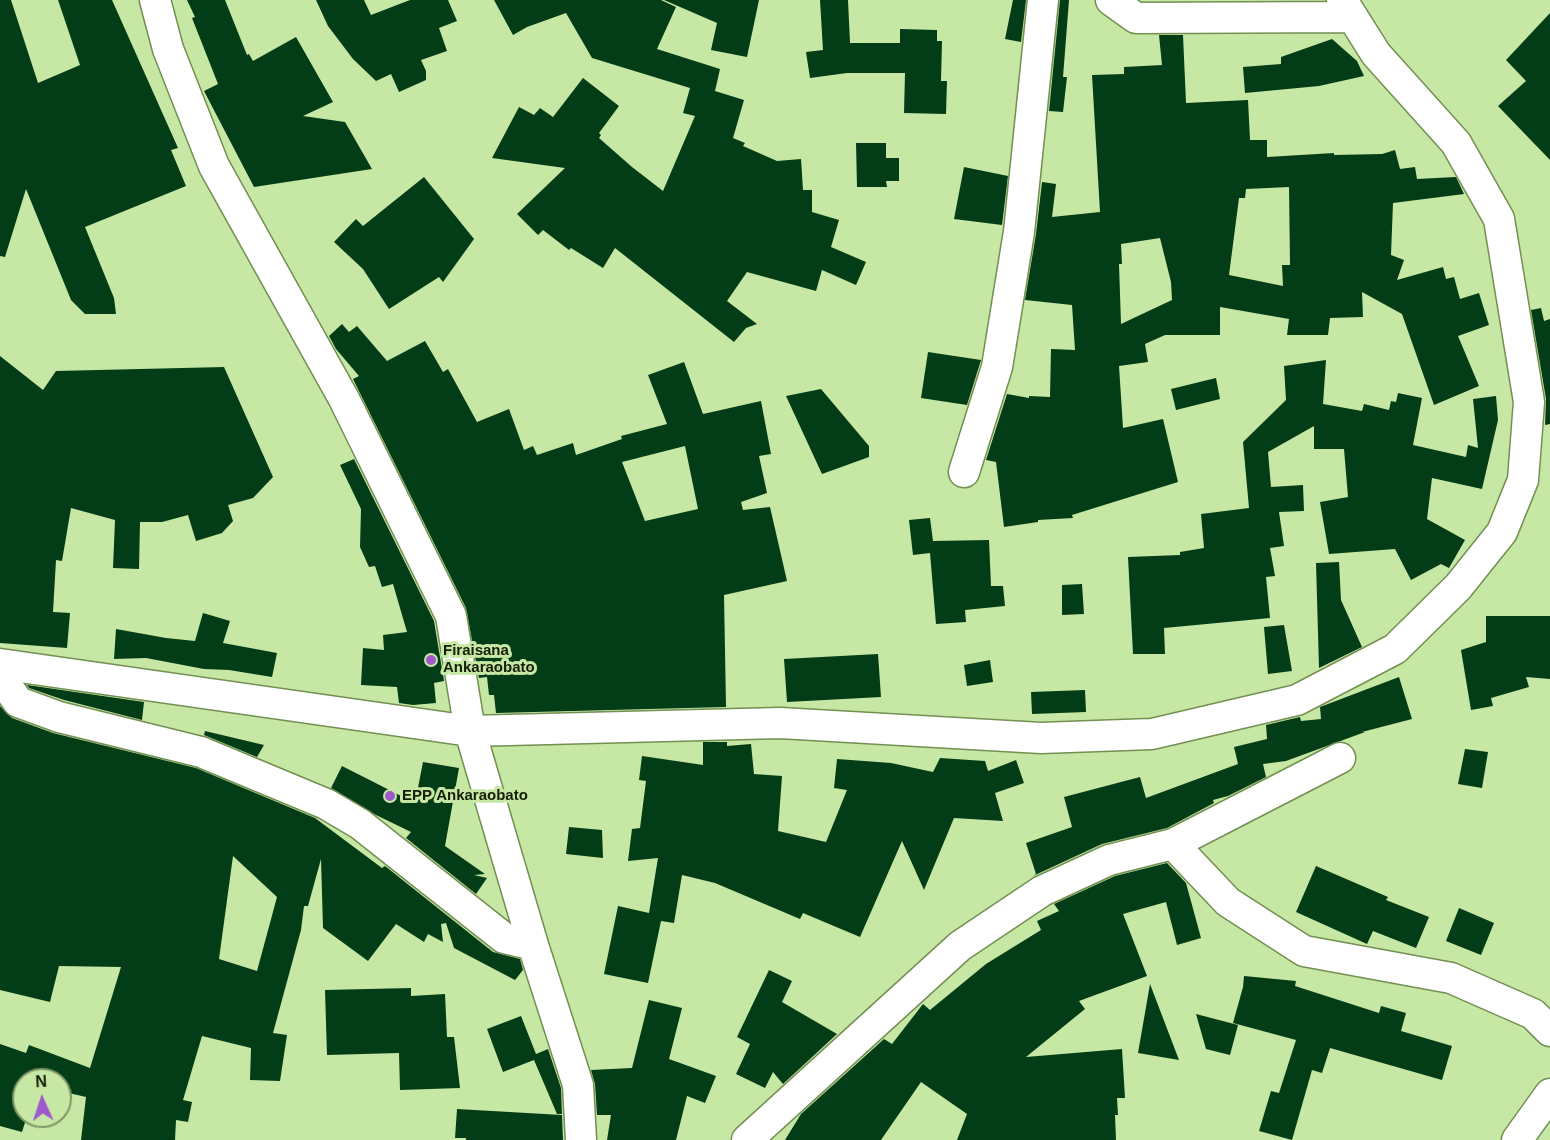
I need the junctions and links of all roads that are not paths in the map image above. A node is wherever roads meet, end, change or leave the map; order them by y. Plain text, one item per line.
1 (154, 0) edge
2 (1043, 0) edge
3 (1111, 0) edge
4 (1346, 9) edge
5 (964, 472) dead end
6 (0, 664) edge
7 (0, 676) edge
8 (470, 730) junction
9 (1340, 758) dead end
10 (1173, 844) junction
11 (533, 945) junction
12 (1550, 1030) edge
13 (1550, 1094) edge
14 (581, 1140) edge
15 (747, 1140) edge
16 (1517, 1140) edge

1 - 8 street
2 - 5 street
3 - 4 street
4 - 8 street
6 - 8 street
7 - 11 street
8 - 11 street
9 - 10 street
10 - 12 street
10 - 15 street
11 - 14 street
13 - 16 street

